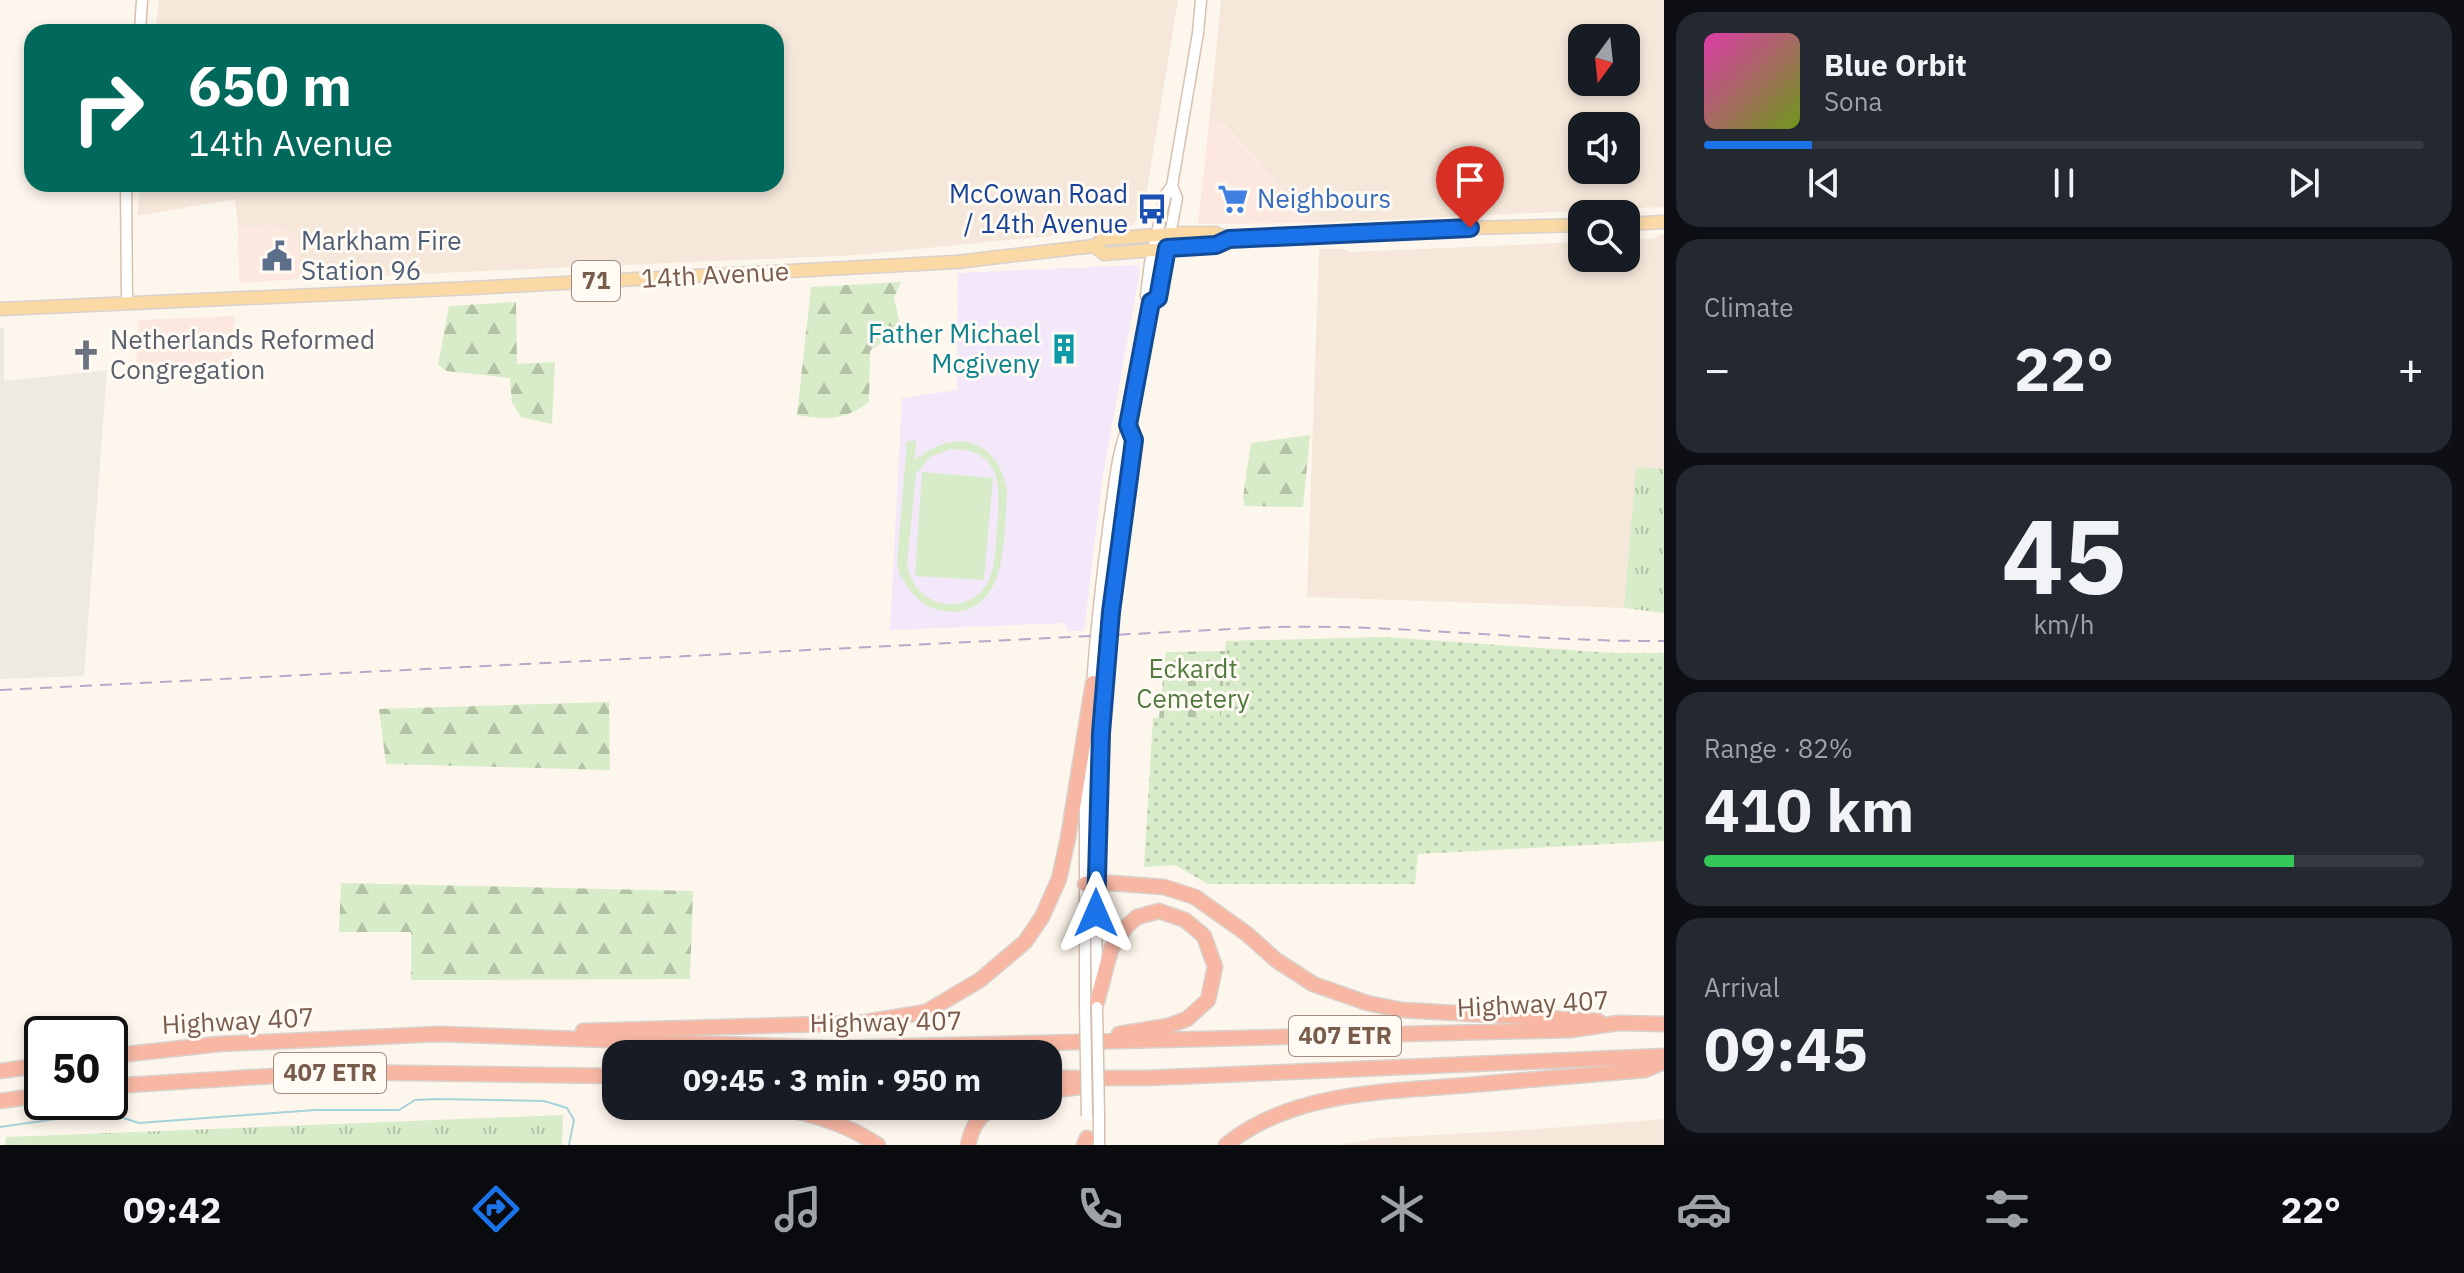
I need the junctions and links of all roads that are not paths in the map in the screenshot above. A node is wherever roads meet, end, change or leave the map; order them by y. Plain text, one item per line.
1 (142, 0) edge
2 (1201, 0) edge
3 (140, 24) edge
4 (126, 192) edge
5 (1664, 222) edge
6 (1640, 223) edge
7 (1568, 225) edge
8 (1164, 234) junction
9 (1229, 239) junction
10 (1094, 246) junction
11 (1160, 249) junction
12 (127, 302) junction
13 (0, 309) edge
14 (1128, 425) junction
15 (1093, 683) junction
16 (1090, 883) junction
17 (1093, 1005) junction
18 (1618, 1023) junction
19 (1664, 1024) edge
20 (439, 1034) junction
21 (1071, 1042) junction
22 (128, 1054) edge
23 (1664, 1056) edge
24 (1664, 1062) edge
25 (24, 1068) edge
26 (0, 1071) edge
27 (550, 1075) junction
28 (602, 1076) edge
29 (1062, 1078) edge
30 (1129, 1078) junction
31 (602, 1082) edge
32 (128, 1085) edge
33 (1062, 1089) edge
34 (24, 1098) edge
35 (0, 1101) edge
36 (830, 1120) edge
37 (978, 1120) edge
38 (1090, 1143) edge
39 (878, 1145) edge
40 (968, 1145) edge
41 (1226, 1145) edge

1 - 3 main road
2 - 8 main road
4 - 12 main road
5 - 6 main road
7 - 9 main road, 14th Avenue / 71
8 - 9 main road, 14th Avenue / 71
8 - 10 main road, 14th Avenue / 71
8 - 11 main road
9 - 11 main road, 14th Avenue / 71
10 - 11 main road, 14th Avenue / 71
10 - 12 main road, 14th Avenue / 71
11 - 14 main road
12 - 13 main road, 14th Avenue / 71
14 - 15 main road
14 - 16 main road
15 - 16 main road
15 - 20 highway
16 - 17 main road
16 - 18 highway
17 - 21 highway
17 - 38 main road, bridge
17 - 38 main road, bridge
18 - 19 highway, Highway 407 / 407 ETR
18 - 21 highway, Highway 407 / 407 ETR
20 - 21 highway, Highway 407 / 407 ETR
20 - 22 highway, Highway 407 / 407 ETR
23 - 30 highway, 407 ETR
24 - 41 highway
25 - 26 highway
27 - 28 highway, 407 ETR
27 - 31 highway
27 - 32 highway, 407 ETR
29 - 30 highway, 407 ETR
30 - 33 highway
34 - 35 highway
36 - 39 highway
37 - 40 highway

